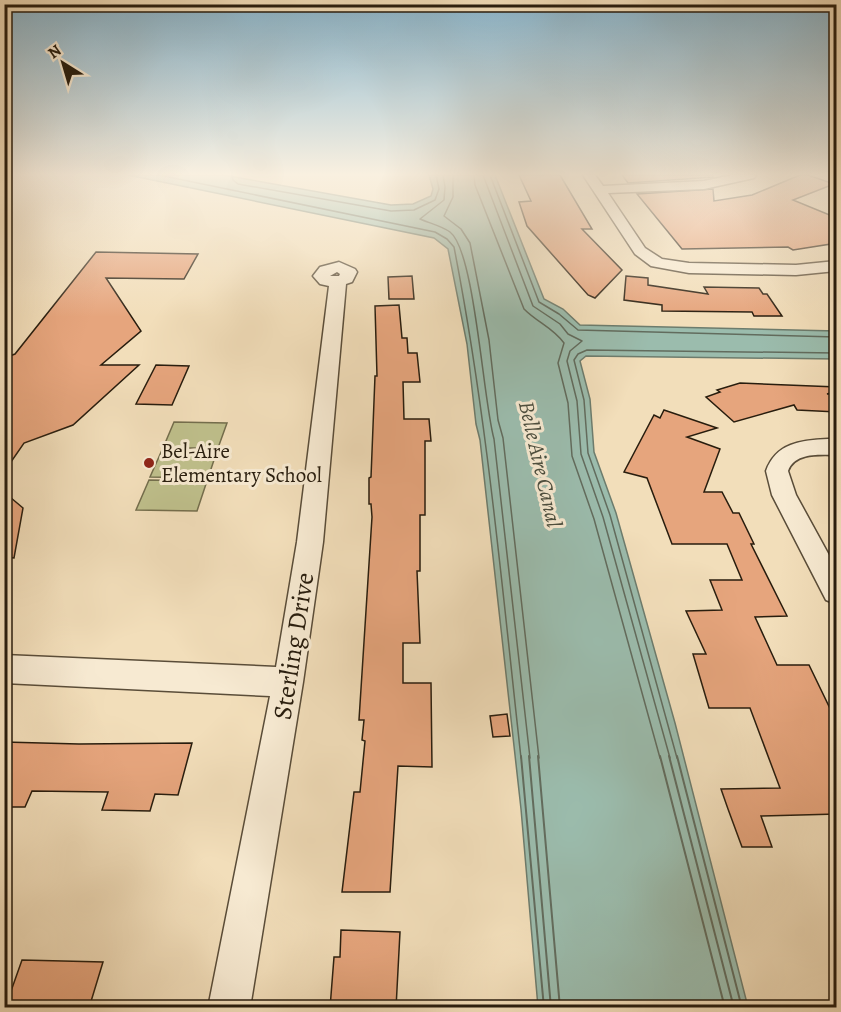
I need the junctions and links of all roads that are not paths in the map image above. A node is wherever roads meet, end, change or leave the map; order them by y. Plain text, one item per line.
1 (621, 222) edge
2 (837, 266) edge
3 (338, 282) dead end
4 (837, 447) edge
5 (837, 592) edge
6 (4, 669) edge
7 (288, 682) junction
8 (229, 1008) edge

1 - 2 street
3 - 7 street, Sterling Drive
4 - 5 street
6 - 7 street
7 - 8 street, Sterling Drive

